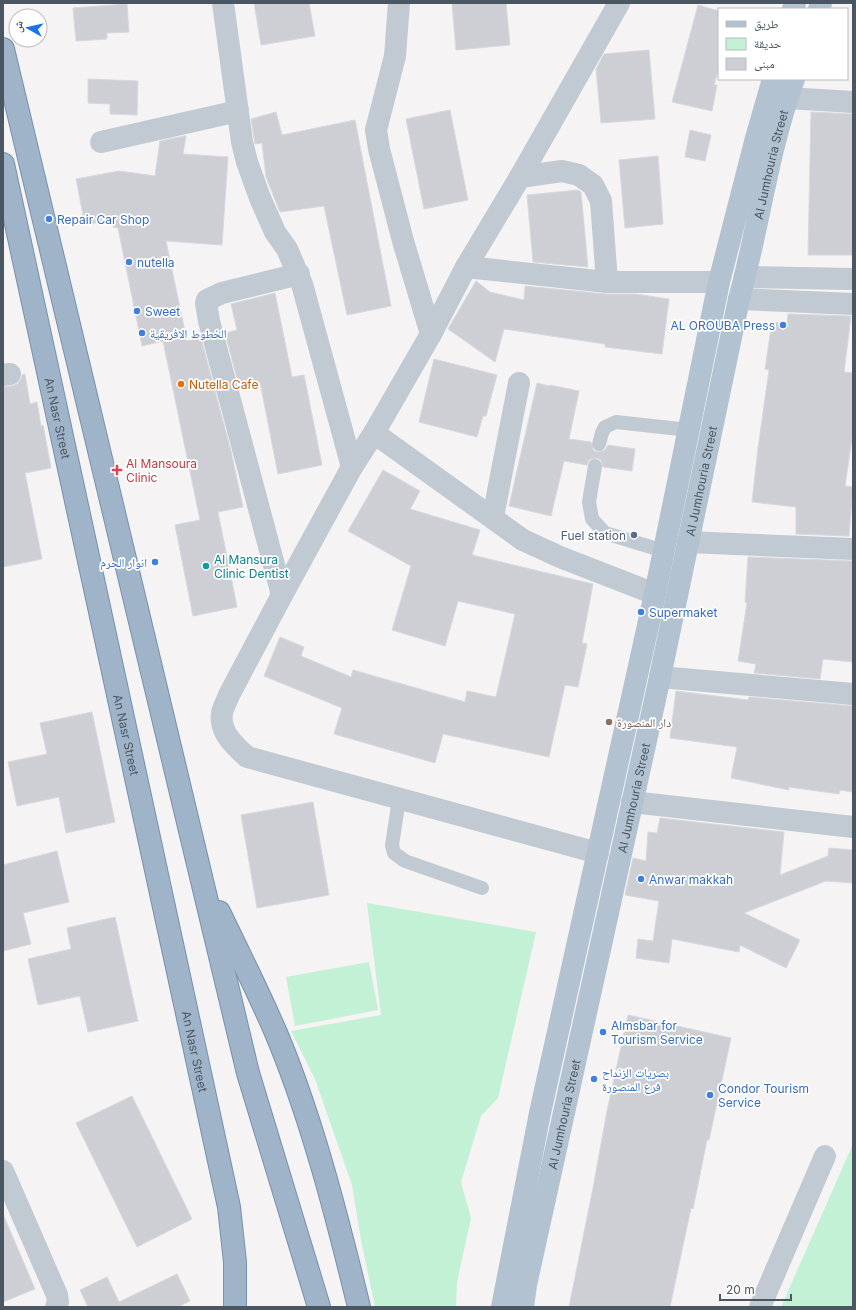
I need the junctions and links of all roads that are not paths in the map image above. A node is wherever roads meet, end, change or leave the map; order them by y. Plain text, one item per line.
1 (223, 3) edge
2 (398, 3) edge
3 (619, 3) edge
4 (3, 49) edge
5 (773, 80) edge
6 (790, 88) edge
7 (853, 102) edge
8 (238, 111) junction
9 (101, 142) dead end
10 (3, 164) edge
11 (520, 176) junction
12 (466, 267) junction
13 (299, 274) junction
14 (745, 277) junction
15 (853, 279) edge
16 (607, 282) junction
17 (720, 282) junction
18 (740, 298) junction
19 (853, 304) edge
20 (431, 334) junction
21 (519, 383) dead end
22 (689, 430) junction
23 (374, 433) junction
24 (599, 444) dead end
25 (595, 466) dead end
26 (352, 467) junction
27 (493, 517) junction
28 (688, 542) junction
29 (853, 549) edge
30 (664, 551) junction
31 (655, 594) junction
32 (282, 595) junction
33 (660, 677) junction
34 (853, 694) edge
35 (399, 798) junction
36 (632, 802) junction
37 (853, 827) edge
38 (598, 853) junction
39 (200, 872) junction
40 (482, 888) dead end
41 (825, 1156) dead end
42 (3, 1171) edge
43 (56, 1307) edge
44 (235, 1307) edge
45 (318, 1307) edge
46 (359, 1307) edge
47 (502, 1307) edge
48 (523, 1307) edge
49 (760, 1307) edge

1 - 8 street
2 - 20 street
3 - 11 street
4 - 39 highway
5 - 17 main road, Al Jumhouria Street
6 - 7 street
6 - 14 main road, Al Jumhouria Street
8 - 9 street
8 - 13 street
10 - 44 highway, An Nasr Street
11 - 12 street
11 - 16 street
12 - 16 street
12 - 20 street
13 - 26 street
13 - 32 street
14 - 15 street
14 - 18 main road, Al Jumhouria Street
16 - 17 street
17 - 22 main road, Al Jumhouria Street
18 - 19 street
18 - 28 main road, Al Jumhouria Street
20 - 23 street
21 - 27 street
22 - 24 lane
22 - 30 main road, Al Jumhouria Street
23 - 26 street
23 - 27 street
25 - 30 lane
26 - 32 street
27 - 31 street
28 - 29 street
28 - 33 main road, Al Jumhouria Street
30 - 31 main road, Al Jumhouria Street
31 - 38 main road, Al Jumhouria Street
32 - 35 street
33 - 34 street
33 - 36 main road, Al Jumhouria Street
35 - 38 street
35 - 40 lane
36 - 37 street
36 - 48 main road, Al Jumhouria Street
38 - 47 main road, Al Jumhouria Street
39 - 45 highway
39 - 46 highway
41 - 49 street
42 - 43 street

